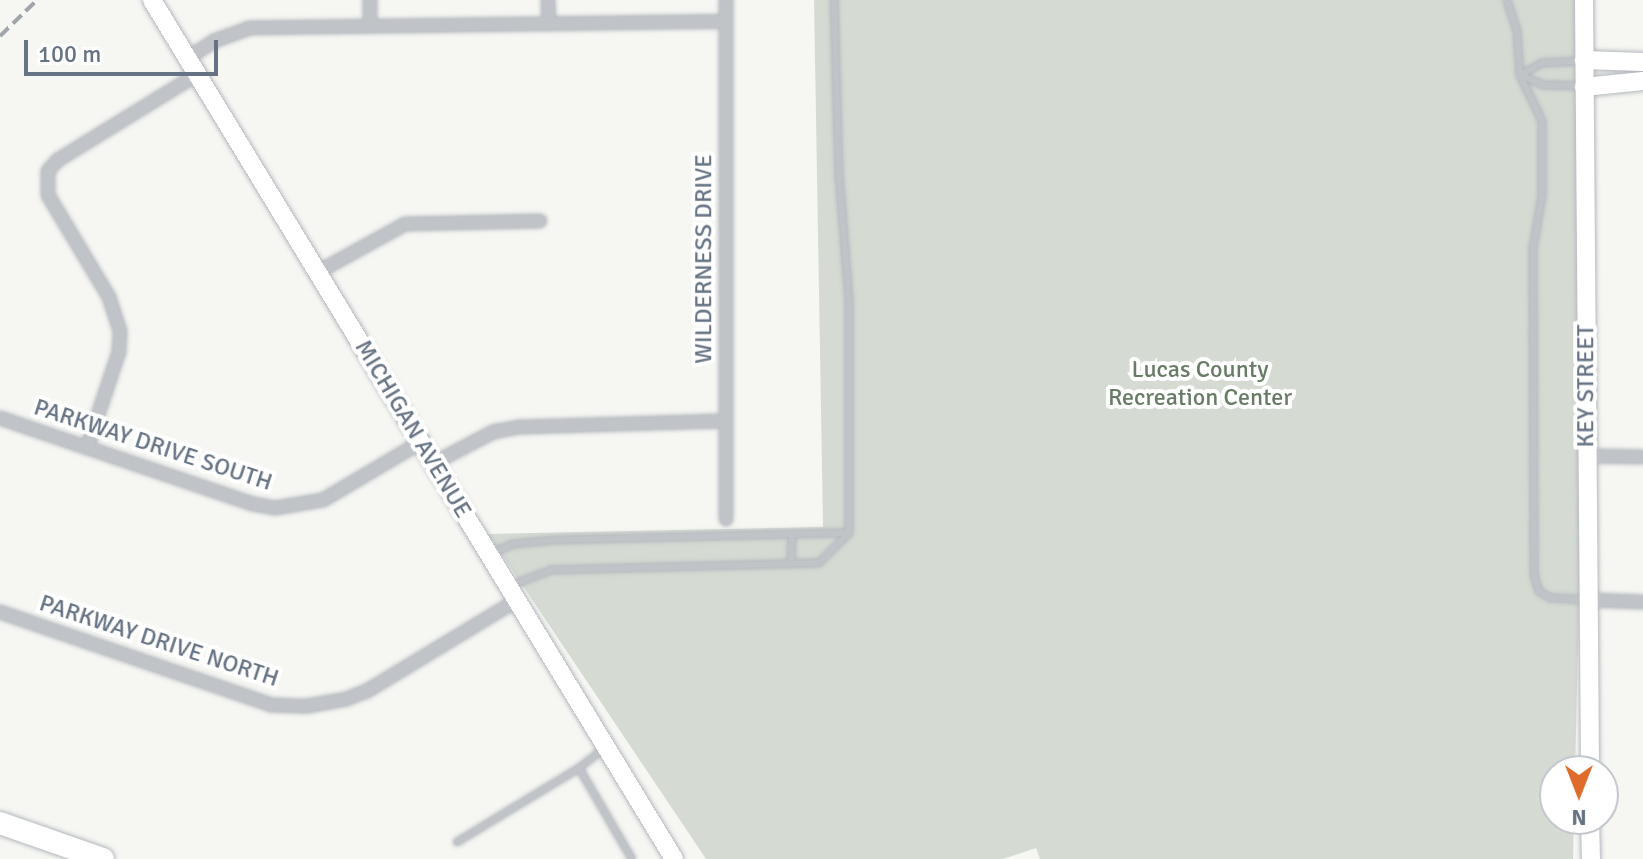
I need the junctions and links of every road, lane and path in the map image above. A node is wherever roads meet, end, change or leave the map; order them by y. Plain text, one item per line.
1 (152, 0) edge
2 (370, 0) edge
3 (548, 0) edge
4 (726, 0) edge
5 (834, 0) edge
6 (1507, 0) edge
7 (1584, 0) edge
8 (726, 21) junction
9 (549, 24) junction
10 (370, 26) junction
11 (1584, 60) junction
12 (1643, 62) edge
13 (193, 66) junction
14 (1520, 75) junction
15 (1643, 81) edge
16 (1584, 87) junction
17 (540, 221) dead end
18 (318, 272) junction
19 (0, 418) edge
20 (725, 421) junction
21 (421, 442) junction
22 (87, 448) junction
23 (1586, 456) junction
24 (1643, 457) edge
25 (434, 463) junction
26 (726, 519) dead end
27 (849, 533) junction
28 (792, 535) junction
29 (489, 553) junction
30 (791, 564) junction
31 (513, 593) junction
32 (1588, 600) junction
33 (1643, 602) edge
34 (0, 612) edge
35 (606, 746) junction
36 (1590, 755) edge
37 (579, 768) junction
38 (0, 823) edge
39 (1590, 835) edge
40 (457, 842) dead end
41 (103, 859) edge
42 (632, 859) edge
43 (674, 859) edge
44 (1591, 859) edge

1 - 13 street, MICHIGAN AVENUE
2 - 10 street
3 - 9 street
4 - 8 street, WILDERNESS DRIVE
5 - 27 lane
6 - 14 lane
7 - 11 street, KEY STREET
8 - 9 street
8 - 20 street, WILDERNESS DRIVE
9 - 10 street
10 - 13 street
11 - 12 street
11 - 14 lane
11 - 16 street, KEY STREET
13 - 18 street, MICHIGAN AVENUE
13 - 22 street
14 - 16 lane
14 - 32 lane
15 - 16 street
16 - 23 street, KEY STREET
17 - 18 street
18 - 21 street, MICHIGAN AVENUE
19 - 22 street, PARKWAY DRIVE SOUTH
20 - 25 street
20 - 26 street, WILDERNESS DRIVE
21 - 22 street, PARKWAY DRIVE SOUTH
21 - 25 street, MICHIGAN AVENUE
23 - 24 street
23 - 32 street, KEY STREET
25 - 29 street, MICHIGAN AVENUE
27 - 28 lane
27 - 30 lane
28 - 29 lane
28 - 30 lane
29 - 31 street, MICHIGAN AVENUE
30 - 31 lane
31 - 34 street, PARKWAY DRIVE NORTH
31 - 35 street, MICHIGAN AVENUE
32 - 33 street
32 - 36 street, KEY STREET
35 - 37 lane
35 - 43 street, MICHIGAN AVENUE
37 - 40 lane
37 - 42 lane
38 - 41 highway
39 - 44 street

